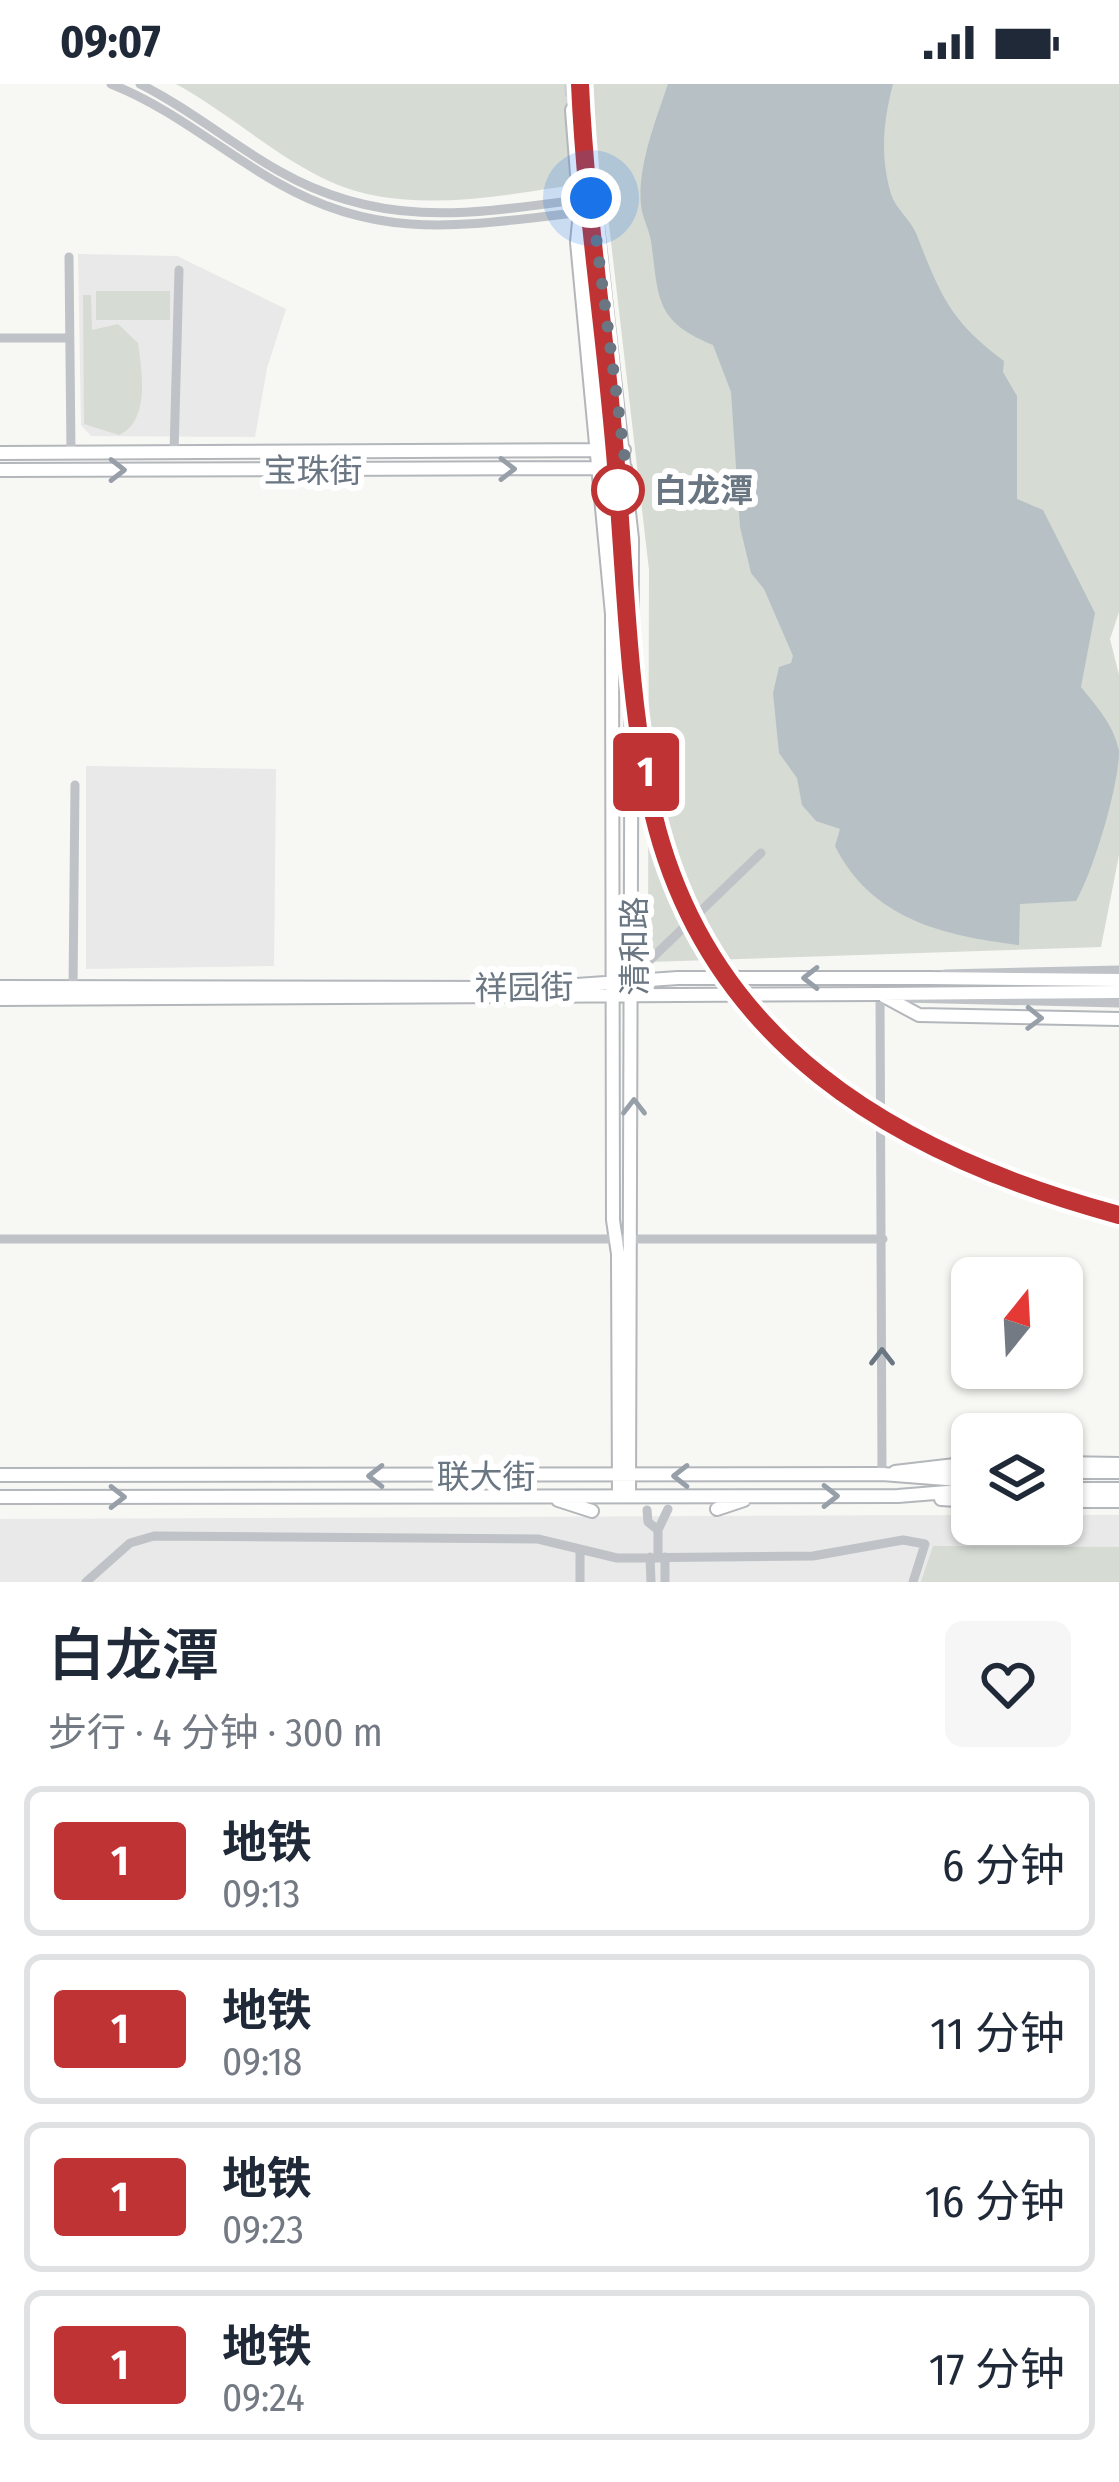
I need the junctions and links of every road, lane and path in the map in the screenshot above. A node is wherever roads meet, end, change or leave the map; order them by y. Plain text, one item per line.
1 (111, 84) edge
2 (140, 84) edge
3 (578, 110) tunnel mouth
4 (585, 205) junction
5 (69, 257) dead end
6 (179, 270) dead end
7 (0, 338) edge
8 (70, 338) junction
9 (623, 450) junction
10 (600, 452) junction
11 (0, 453) edge
12 (71, 453) junction
13 (174, 453) junction
14 (626, 468) junction
15 (602, 469) junction
16 (0, 470) edge
17 (75, 785) dead end
18 (761, 853) dead end
19 (648, 962) dead end
20 (1119, 970) edge
21 (928, 978) junction
22 (634, 979) junction
23 (1119, 980) edge
24 (0, 987) edge
25 (612, 990) junction
26 (1119, 992) edge
27 (74, 994) junction
28 (880, 994) junction
29 (634, 995) junction
30 (0, 999) edge
31 (1119, 1003) edge
32 (1119, 1019) edge
33 (0, 1239) edge
34 (623, 1239) junction
35 (883, 1239) junction
36 (951, 1469) edge
37 (1083, 1471) edge
38 (882, 1474) junction
39 (0, 1475) edge
40 (624, 1476) junction
41 (1119, 1477) edge
42 (951, 1482) edge
43 (1083, 1482) edge
44 (951, 1488) edge
45 (546, 1496) junction
46 (624, 1496) junction
47 (754, 1496) junction
48 (898, 1496) junction
49 (0, 1497) edge
50 (951, 1500) edge
51 (1083, 1501) edge
52 (1119, 1501) edge
53 (717, 1509) dead end
54 (592, 1510) dead end
55 (647, 1510) dead end
56 (668, 1510) dead end
57 (658, 1530) junction
58 (580, 1550) junction
59 (658, 1557) junction
60 (86, 1582) edge
61 (580, 1582) edge
62 (651, 1582) edge
63 (665, 1582) edge
64 (913, 1582) edge

1 - 4 street
2 - 4 street
3 - 4 main road, 清和路
4 - 9 main road, 清和路
4 - 10 main road, 清和路
5 - 8 street
6 - 13 street
7 - 8 street
8 - 12 street
9 - 10 main road, 宝珠街
9 - 14 main road, 清和路
10 - 13 main road, 宝珠街
10 - 15 main road, 清和路
11 - 12 main road, 宝珠街
12 - 13 main road, 宝珠街
14 - 15 main road, 宝珠街
14 - 22 main road, 清和路
16 -> 15 main road, 宝珠街
15 - 25 main road, 清和路
17 - 27 street
18 - 19 street
20 - 21 street
21 -> 22 main road, 祥园街, bridge
21 - 23 main road, 祥园街
22 - 25 main road, 祥园街
22 - 29 main road, 清和路
24 - 27 main road, 祥园街
25 - 27 main road, 祥园街
25 - 29 main road, 祥园街
25 - 34 main road, 清和路
26 - 28 main road, 祥园街
27 - 30 main road, 祥园街
28 - 29 main road, 祥园街, bridge
28 - 31 street
28 -> 32 main road
28 - 35 street
34 -> 29 main road, 清和路
33 - 34 street
34 - 35 street
34 - 40 main road, 清和路
38 -> 35 street
36 - 38 main road
37 - 41 main road
38 -> 40 main road, 联大街
38 - 42 main road, 联大街
40 -> 39 main road, 联大街
40 - 46 main road, 清和路
41 - 43 main road
44 - 48 main road, 联大街
45 - 46 main road, 联大街
49 -> 45 main road, 联大街
45 - 54 main road
46 - 47 main road, 联大街
47 -> 48 main road, 联大街
47 - 53 main road
48 - 50 main road
51 - 52 main road
55 - 57 street
56 - 57 street
57 - 59 street
58 - 59 street
58 - 60 street
58 - 61 street
59 - 62 street
59 - 63 street
59 - 64 street

